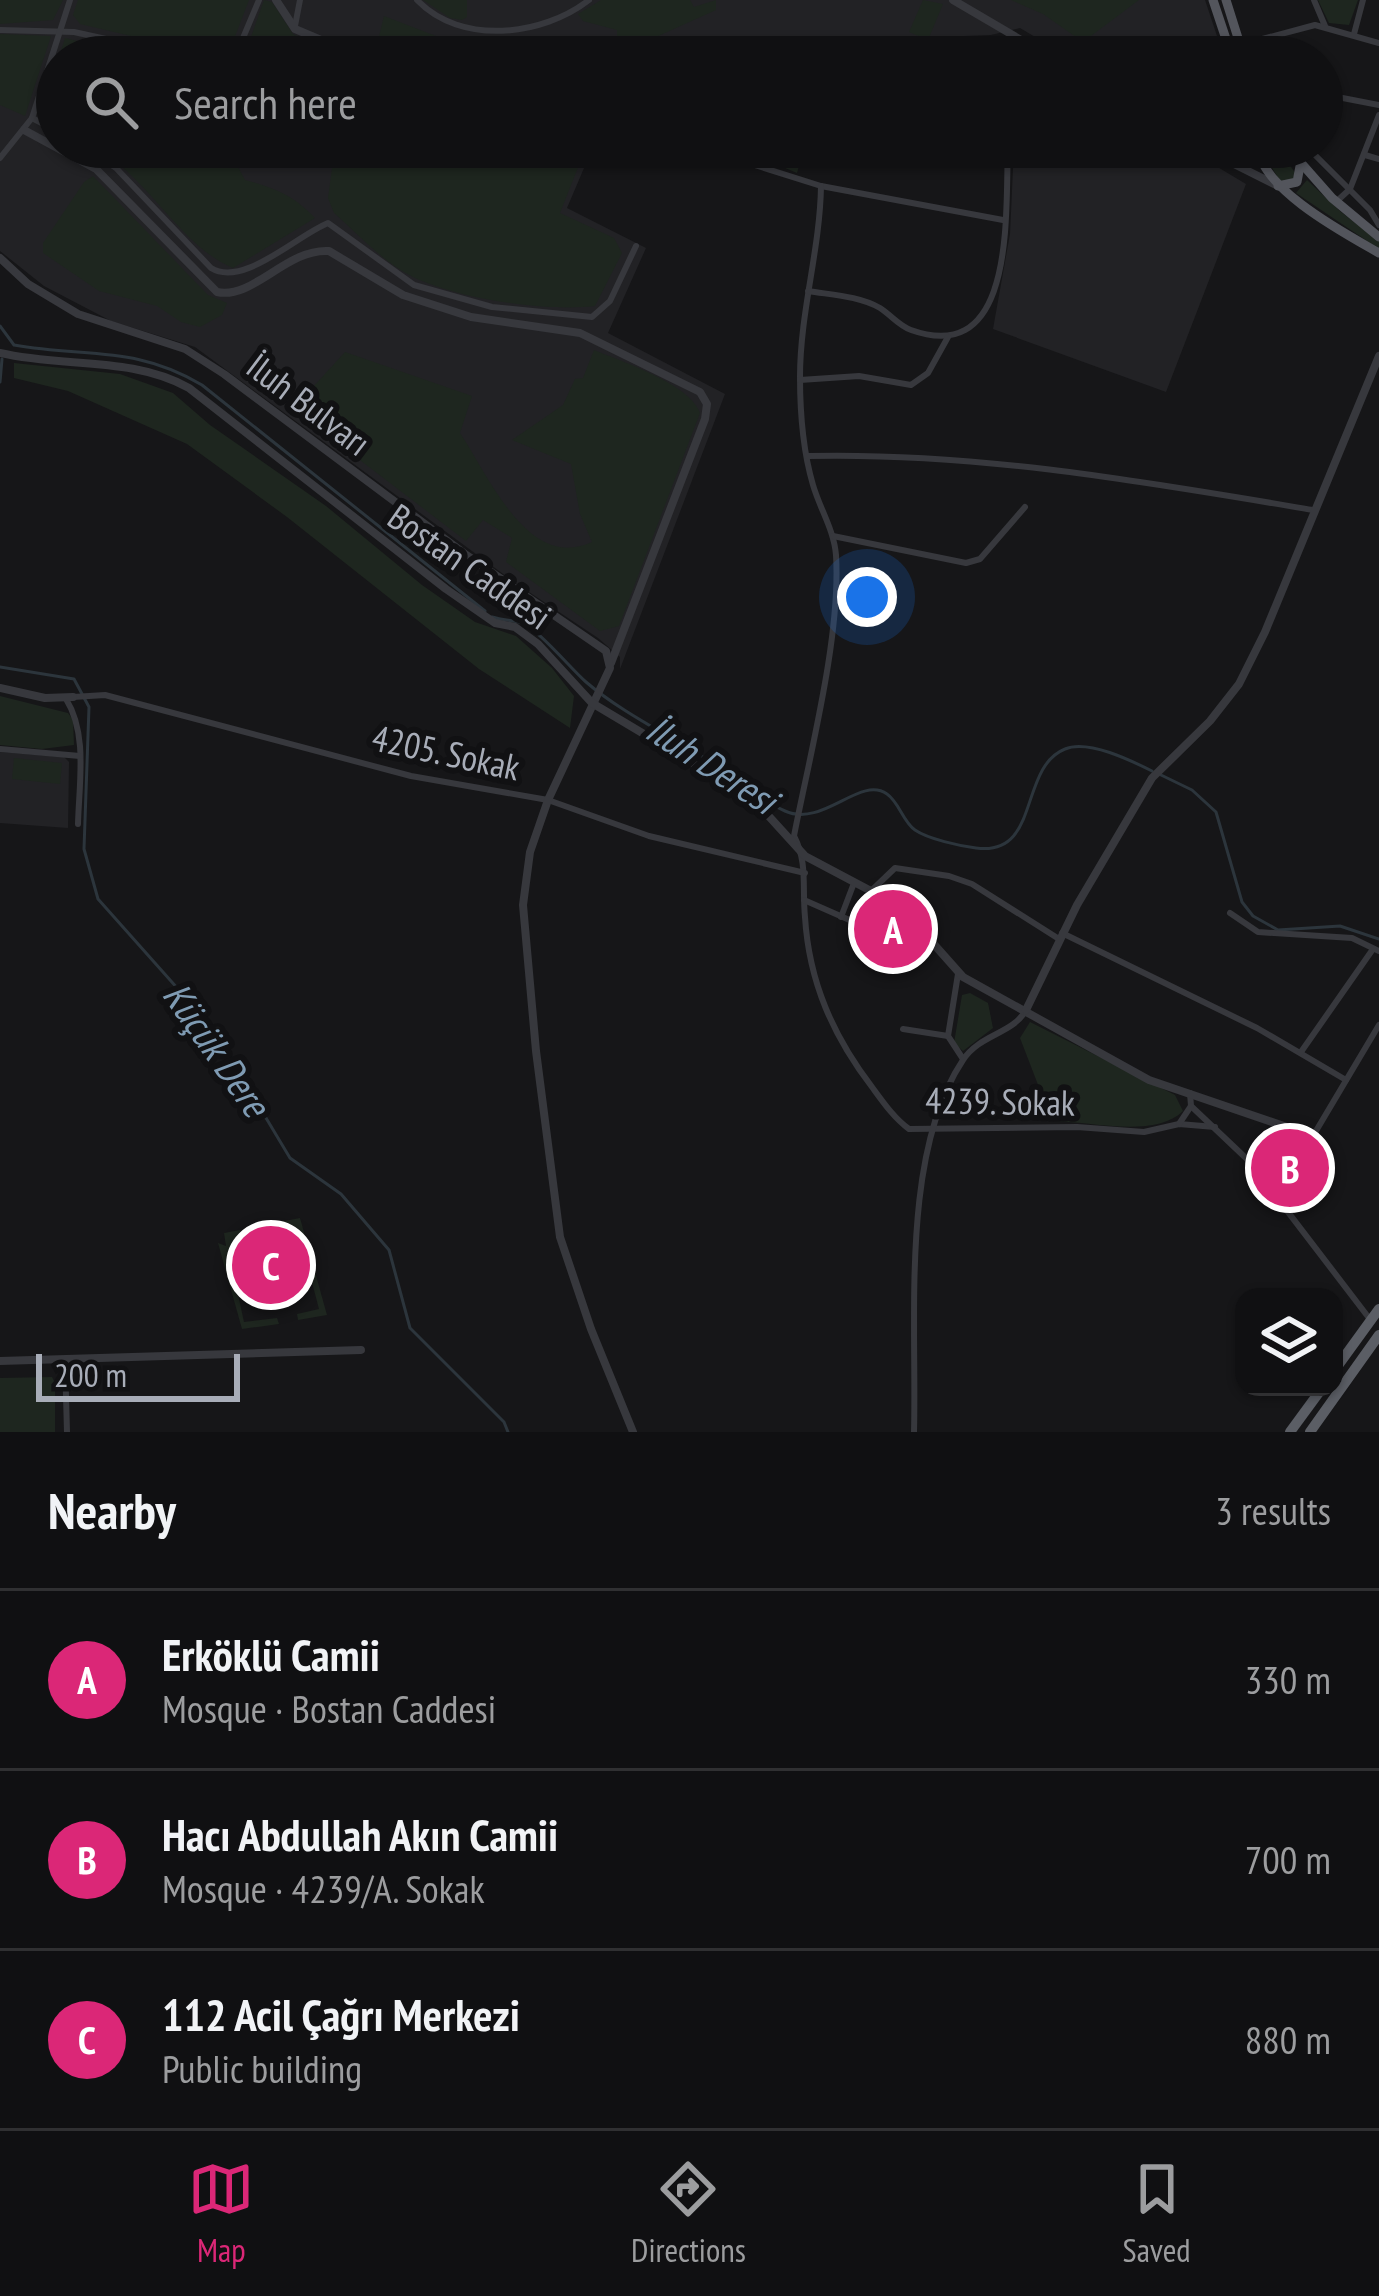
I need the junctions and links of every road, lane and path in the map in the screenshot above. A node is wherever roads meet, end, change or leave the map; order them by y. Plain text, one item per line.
1 (70, 0) edge
2 (259, 0) edge
3 (276, 0) edge
4 (300, 0) edge
5 (417, 0) edge
6 (589, 0) edge
7 (953, 0) edge
8 (1213, 0) edge
9 (1226, 0) edge
10 (1314, 0) edge
11 (1363, 0) edge
12 (1324, 26) junction
13 (295, 28) junction
14 (59, 29) junction
15 (0, 30) edge
16 (1354, 34) junction
17 (57, 36) edge
18 (91, 36) edge
19 (244, 36) edge
20 (313, 36) edge
21 (1012, 36) edge
22 (1225, 36) edge
23 (1237, 36) edge
24 (1284, 36) edge
25 (1379, 43) edge
26 (1343, 98) edge
27 (36, 103) edge
28 (1379, 105) edge
29 (33, 113) junction
30 (36, 115) edge
31 (1379, 115) edge
32 (23, 130) junction
33 (36, 137) edge
34 (1365, 155) junction
35 (0, 158) edge
36 (1379, 159) edge
37 (93, 168) edge
38 (116, 168) edge
39 (764, 168) edge
40 (1007, 168) edge
41 (1242, 168) edge
42 (1263, 168) edge
43 (1299, 168) edge
44 (1303, 168) edge
45 (1326, 168) edge
46 (821, 186) junction
47 (1278, 186) junction
48 (1348, 191) junction
49 (1337, 201) junction
50 (1004, 220) junction
51 (1379, 225) edge
52 (1379, 237) edge
53 (636, 245) dead end
54 (1379, 253) edge
55 (0, 258) edge
56 (808, 291) junction
57 (948, 337) junction
58 (0, 353) edge
59 (1379, 356) edge
60 (800, 380) junction
61 (806, 456) junction
62 (1025, 507) dead end
63 (1313, 510) junction
64 (833, 536) junction
65 (608, 672) junction
66 (0, 688) edge
67 (70, 698) junction
68 (593, 700) junction
69 (0, 749) edge
70 (80, 756) junction
71 (548, 800) junction
72 (78, 824) dead end
73 (805, 856) junction
74 (805, 873) junction
75 (854, 883) junction
76 (871, 891) junction
77 (805, 900) junction
78 (1230, 913) dead end
79 (841, 917) junction
80 (1061, 936) junction
81 (935, 947) junction
82 (1376, 950) edge
83 (958, 974) junction
84 (1026, 1010) junction
85 (1379, 1025) edge
86 (903, 1029) dead end
87 (948, 1036) junction
88 (1301, 1052) junction
89 (963, 1059) junction
90 (1346, 1080) junction
91 (1190, 1094) junction
92 (1191, 1106) junction
93 (1179, 1124) junction
94 (1215, 1127) junction
95 (933, 1128) junction
96 (1313, 1136) joint
97 (1375, 1314) edge
98 (1379, 1336) edge
99 (361, 1350) dead end
100 (1343, 1358) edge
101 (65, 1359) junction
102 (0, 1361) edge
103 (1316, 1396) edge
104 (67, 1432) edge
105 (633, 1432) edge
106 (914, 1432) edge
107 (1290, 1432) edge
108 (1310, 1432) edge

1 - 14 street
2 - 19 street
3 - 13 street
4 - 13 street
5 - 6 street
7 - 21 street
8 - 22 main road
9 - 23 main road
10 - 12 street
11 - 16 street
12 - 16 street
12 - 24 street
13 - 20 street
14 - 15 street
14 - 17 street
14 - 18 street
16 - 25 street
26 - 28 street
27 - 29 street
29 - 30 street
29 - 32 street
31 - 34 street
32 - 33 street
32 - 35 street
34 - 36 street
34 - 48 street
37 - 65 street
38 - 53 street
39 - 46 street
40 - 50 street
41 - 47 street
42 - 47 main road
43 - 47 main road
44 - 49 main road
45 - 48 street
46 - 50 street
46 - 56 street
47 - 54 main road
48 - 49 street
48 - 51 street
49 - 52 main road
50 - 57 street
55 - 65 street, İluh Bulvarı
56 - 57 street
56 - 60 street
57 - 60 street
58 - 68 street, Bostan Caddesi
59 - 63 street
60 - 61 street
61 - 63 street
61 - 64 street
62 - 64 street
63 - 80 street
64 - 73 street, 4239. Sokak
65 - 68 street
66 - 67 street
67 - 70 street
67 - 71 street, 4205. Sokak
68 - 71 street
68 - 73 street, Bostan Caddesi
69 - 70 street
70 - 72 street
71 - 74 street, 4205. Sokak
71 - 105 street
73 - 74 street, 4239. Sokak
73 - 75 street, Bostan Caddesi
74 - 77 street, 4239. Sokak
75 - 76 street, Bostan Caddesi
75 - 79 street
76 - 80 street
76 - 81 street, Bostan Caddesi
77 - 79 street
77 - 95 street, 4239. Sokak
78 - 82 street
79 - 81 street
80 - 84 street
80 - 88 street
81 - 83 street, Bostan Caddesi
82 - 88 street
83 - 84 street, Bostan Caddesi
83 - 87 street
84 - 89 street
84 - 91 street, Bostan Caddesi
85 - 90 street
86 - 87 street
87 - 89 street
88 - 90 street
89 - 95 street
90 - 96 street
91 - 92 street
91 - 96 street, Bostan Caddesi
92 - 93 street
92 - 94 street
93 - 94 street, 4239. Sokak
93 - 95 street, 4239. Sokak
94 - 97 street
95 - 106 street
97 - 100 highway
98 - 108 highway
99 - 101 street
101 - 102 street
101 - 104 street
103 - 107 highway

